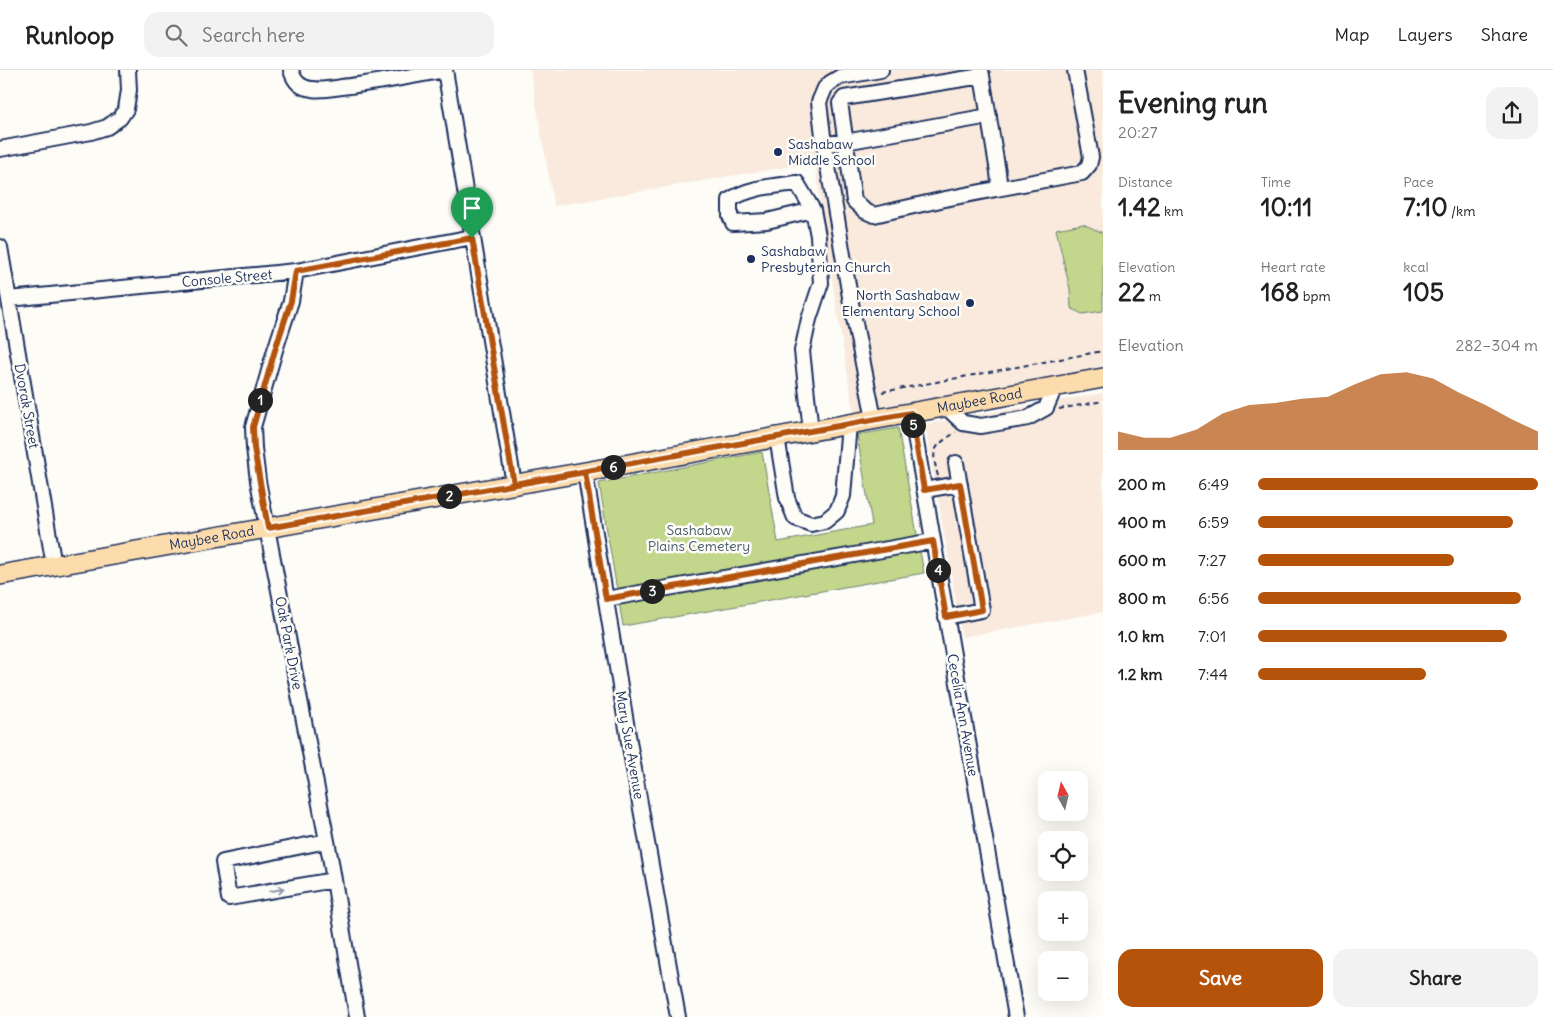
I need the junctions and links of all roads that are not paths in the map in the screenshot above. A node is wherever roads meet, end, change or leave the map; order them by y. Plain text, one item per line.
1 (128, 70) edge
2 (291, 70) edge
3 (445, 70) edge
4 (881, 70) edge
5 (1075, 70) edge
6 (982, 73) edge
7 (989, 116) junction
8 (845, 142) junction
9 (824, 144) junction
10 (0, 149) edge
11 (996, 189) junction
12 (813, 210) junction
13 (472, 238) junction
14 (0, 246) edge
15 (296, 271) junction
16 (9, 299) junction
17 (1103, 378) edge
18 (1055, 387) junction
19 (946, 407) junction
20 (911, 413) junction
21 (874, 419) junction
22 (849, 424) junction
23 (811, 431) junction
24 (777, 437) junction
25 (956, 462) dead end
26 (585, 472) junction
27 (514, 484) junction
28 (960, 484) junction
29 (924, 490) junction
30 (268, 528) junction
31 (933, 541) junction
32 (54, 566) junction
33 (0, 575) edge
34 (606, 599) junction
35 (946, 617) junction
36 (326, 841) junction
37 (334, 880) junction
38 (358, 1017) edge
39 (678, 1017) edge
40 (1016, 1017) edge

1 - 10 street
2 - 3 street
3 - 13 street
4 - 9 street
5 - 11 street
6 - 7 street
6 - 8 street
7 - 8 street
7 - 11 street
8 - 9 street
8 - 11 street
9 - 21 street
12 - 12 street
12 - 23 street
13 - 15 street, Console Street
13 - 27 street
14 - 16 street, Dvorak Street
15 - 16 street, Console Street
15 - 30 street, Oak Park Drive
16 - 32 street, Dvorak Street
17 - 18 main road, Maybee Road
18 - 19 main road, Maybee Road
18 - 19 street
19 - 20 main road, Maybee Road
20 - 21 main road, Maybee Road
20 - 29 street, Cecelia Ann Avenue
21 - 22 main road, Maybee Road
22 - 23 main road, Maybee Road
22 - 24 street
23 - 24 main road, Maybee Road
24 - 26 main road, Maybee Road
25 - 28 street
26 - 27 main road, Maybee Road
26 - 34 street, Mary Sue Avenue
27 - 30 main road, Maybee Road
28 - 29 street
28 - 35 street
29 - 31 street, Cecelia Ann Avenue
30 - 32 main road, Maybee Road
30 - 36 street, Oak Park Drive
31 - 34 street
31 - 35 street, Cecelia Ann Avenue
32 - 33 main road, Maybee Road
34 - 39 street, Mary Sue Avenue
35 - 40 street, Cecelia Ann Avenue
36 - 37 street, Oak Park Drive
36 -> 37 street
37 - 38 street, Oak Park Drive

